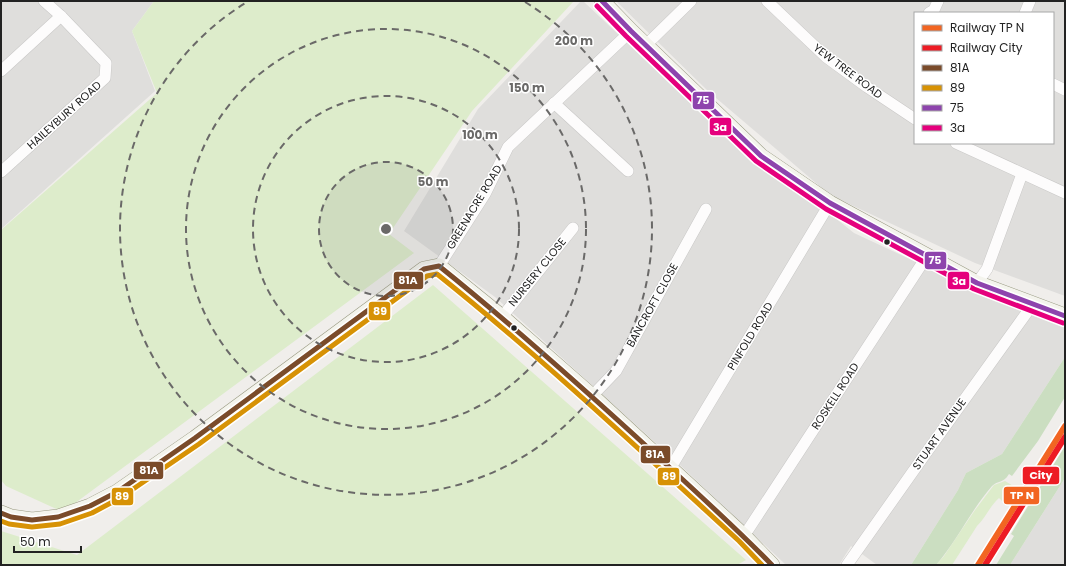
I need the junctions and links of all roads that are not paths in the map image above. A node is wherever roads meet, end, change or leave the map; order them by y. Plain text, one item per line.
1 (44, 1) edge
2 (602, 1) edge
3 (691, 1) edge
4 (767, 1) edge
5 (1030, 1) edge
6 (1025, 12) edge
7 (61, 16) junction
8 (631, 31) junction
9 (646, 45) junction
10 (1, 71) edge
11 (1054, 84) edge
12 (1065, 90) edge
13 (554, 103) junction
14 (914, 118) edge
15 (958, 144) edge
16 (628, 171) dead end
17 (1, 172) edge
18 (1022, 174) junction
19 (1065, 193) edge
20 (830, 203) junction
21 (706, 209) dead end
22 (573, 228) dead end
23 (926, 256) junction
24 (438, 266) junction
25 (977, 283) junction
26 (1033, 304) junction
27 (1065, 316) edge
28 (502, 317) junction
29 (592, 396) junction
30 (670, 469) junction
31 (1, 513) edge
32 (744, 536) junction
33 (772, 565) edge
34 (847, 565) edge

1 - 7 street, HAILEYBURY ROAD
2 - 8 street
3 - 9 street
4 - 14 street, YEW TREE ROAD
5 - 6 street
7 - 10 street
7 - 17 street, HAILEYBURY ROAD
8 - 9 street
8 - 13 street, GREENACRE ROAD
9 - 20 street
11 - 12 street
13 - 16 street
13 - 24 street, GREENACRE ROAD
15 - 18 street
18 - 19 street
18 - 25 street
20 - 23 street
20 - 30 street, PINFOLD ROAD
21 - 29 street, BANCROFT CLOSE
22 - 28 street, NURSERY CLOSE
23 - 25 street
23 - 32 street, ROSKELL ROAD
24 - 28 street
24 - 31 street
25 - 26 street
26 - 27 street
26 - 34 street, STUART AVENUE
28 - 29 street
29 - 30 street
30 - 32 street
32 - 33 street

